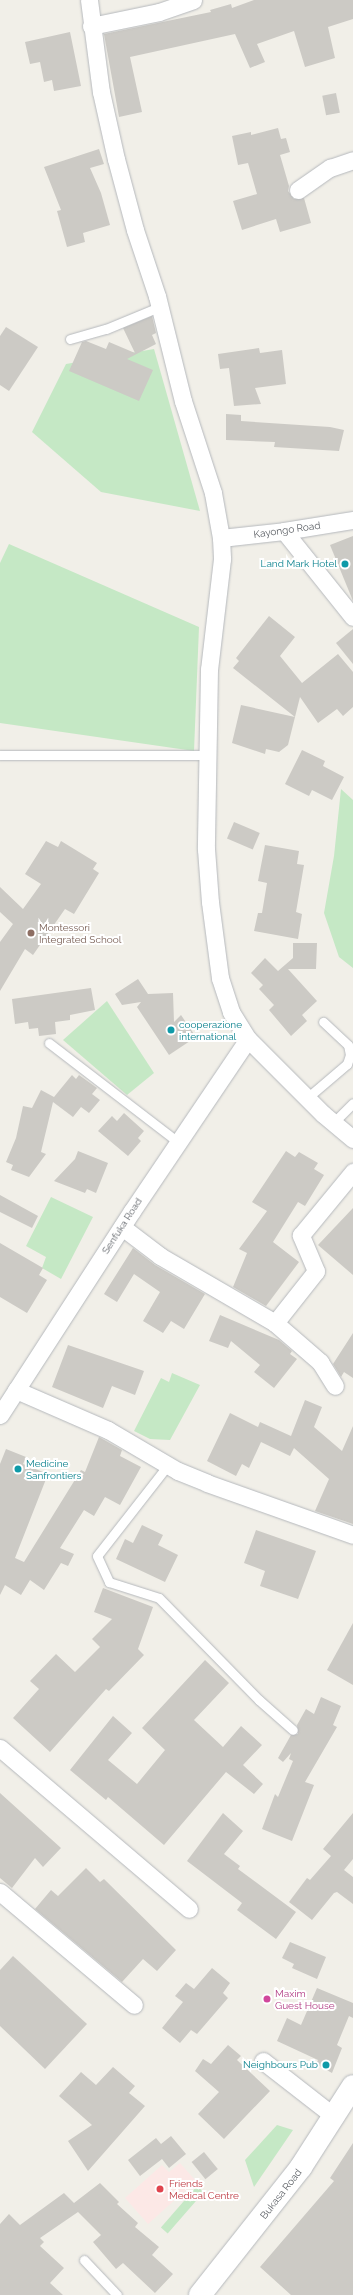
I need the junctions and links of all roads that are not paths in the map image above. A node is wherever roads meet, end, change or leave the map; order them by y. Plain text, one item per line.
1 (89, 0) edge
2 (193, 0) edge
3 (91, 26) junction
4 (353, 160) edge
5 (298, 190) dead end
6 (160, 307) junction
7 (70, 339) dead end
8 (353, 520) edge
9 (284, 532) junction
10 (221, 538) junction
11 (353, 617) edge
12 (0, 755) edge
13 (208, 755) junction
14 (323, 1022) dead end
15 (248, 1039) junction
16 (49, 1043) dead end
17 (307, 1098) junction
18 (353, 1103) edge
19 (334, 1122) junction
20 (353, 1139) edge
21 (178, 1142) junction
22 (353, 1172) edge
23 (122, 1227) junction
24 (275, 1323) junction
25 (335, 1386) dead end
26 (16, 1390) junction
27 (0, 1415) edge
28 (168, 1465) junction
29 (353, 1535) edge
30 (293, 1730) dead end
31 (0, 1748) edge
32 (0, 1892) edge
33 (189, 1909) dead end
34 (134, 2005) dead end
35 (263, 2061) dead end
36 (353, 2086) edge
37 (335, 2117) junction
38 (84, 2260) dead end
39 (117, 2295) edge
40 (200, 2295) edge

1 - 3 street
2 - 3 street
3 - 6 street
4 - 5 street
6 - 7 lane
6 - 10 street
8 - 9 street, Kayongo Road
9 - 10 street, Kayongo Road
9 - 11 street
10 - 13 street
12 - 13 lane
13 - 15 street
14 - 17 lane
15 - 17 street
15 - 21 street, Senfuka Road
16 - 21 lane
17 - 19 street
18 - 19 lane
19 - 20 street
21 - 23 street, Senfuka Road
22 - 24 street
23 - 24 street
23 - 26 street, Senfuka Road
24 - 25 street
26 - 27 street, Senfuka Road
26 - 28 street
28 - 29 street
28 - 30 lane
31 - 33 street
32 - 34 street
35 - 37 street
36 - 37 street, Bukasa Road
37 - 40 street, Bukasa Road
38 - 39 lane

